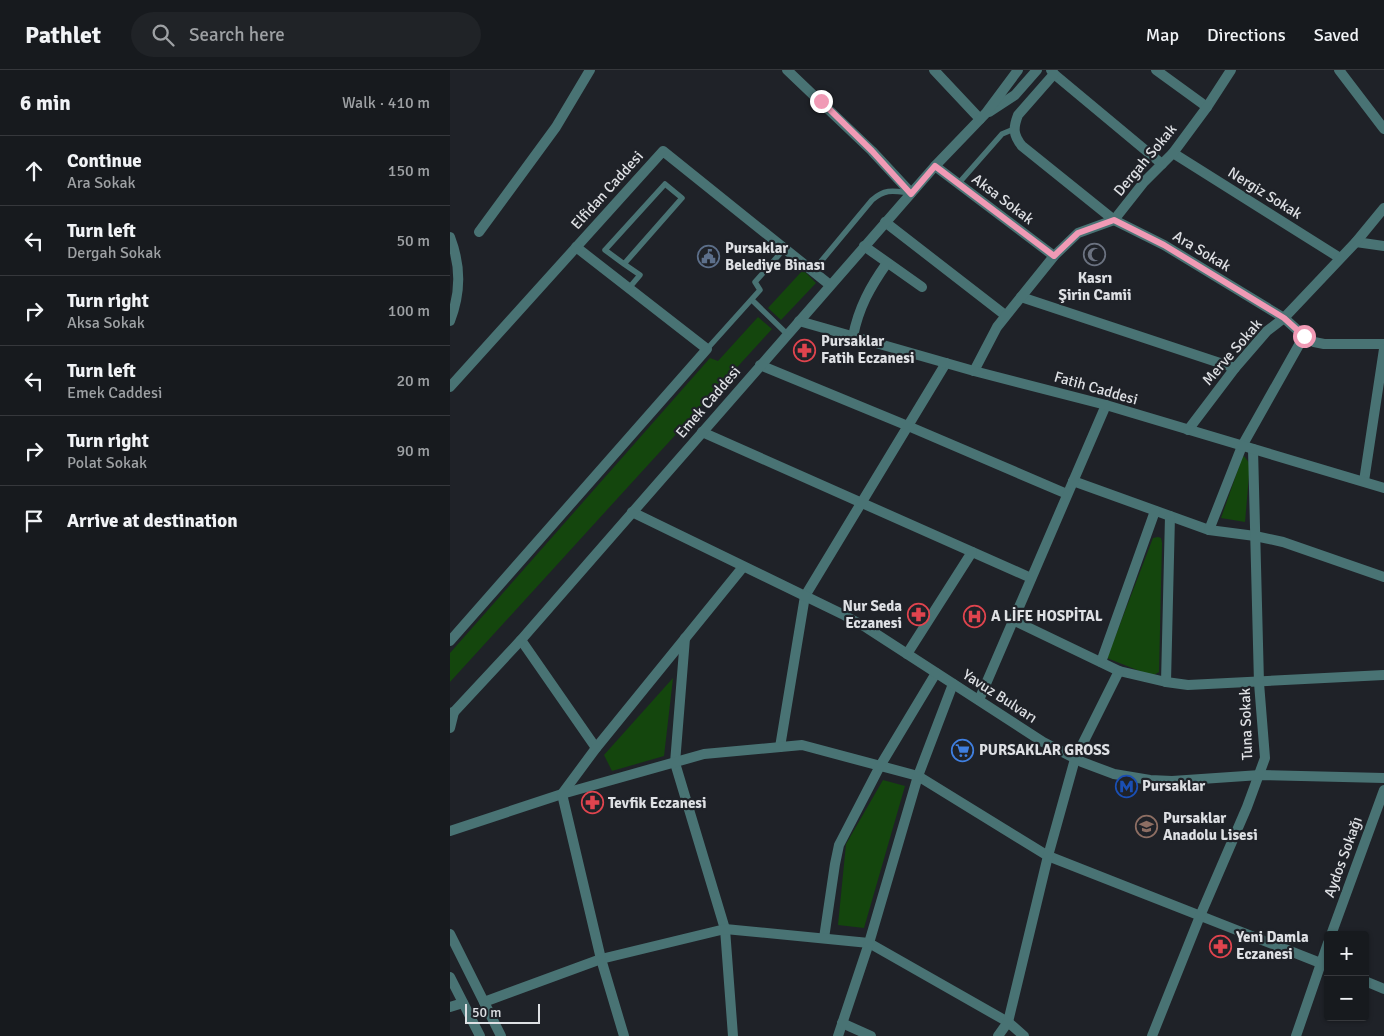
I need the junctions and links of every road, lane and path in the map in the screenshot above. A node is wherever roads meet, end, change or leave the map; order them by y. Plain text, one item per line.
1 (590, 70) edge
2 (787, 70) edge
3 (934, 70) edge
4 (1018, 70) edge
5 (1037, 70) edge
6 (1156, 70) edge
7 (1231, 70) edge
8 (1339, 70) edge
9 (1052, 72) edge
10 (1207, 108) junction
11 (983, 116) junction
12 (1014, 129) junction
13 (1384, 129) edge
14 (1173, 153) junction
15 (1162, 164) junction
16 (935, 166) junction
17 (958, 184) junction
18 (911, 194) junction
19 (1384, 208) edge
20 (1114, 220) junction
21 (885, 222) junction
22 (479, 232) dead end
23 (450, 237) edge
24 (1356, 242) junction
25 (864, 246) junction
26 (1384, 246) edge
27 (576, 247) junction
28 (785, 248) junction
29 (1054, 256) junction
30 (1340, 258) junction
31 (888, 263) junction
32 (624, 264) junction
33 (813, 271) junction
34 (830, 285) junction
35 (922, 287) dead end
36 (629, 288) junction
37 (1022, 297) junction
38 (752, 300) junction
39 (1006, 316) junction
40 (1284, 318) junction
41 (450, 321) edge
42 (799, 321) junction
43 (788, 334) junction
44 (853, 336) junction
45 (1304, 336) junction
46 (1384, 344) edge
47 (707, 349) junction
48 (1384, 349) edge
49 (946, 363) junction
50 (760, 365) junction
51 (1235, 368) junction
52 (974, 371) junction
53 (450, 387) edge
54 (1106, 405) junction
55 (908, 426) junction
56 (1188, 430) junction
57 (702, 432) junction
58 (1242, 446) junction
59 (1254, 449) junction
60 (1073, 481) junction
61 (1364, 481) junction
62 (1384, 488) edge
63 (1068, 494) junction
64 (861, 502) junction
65 (1155, 511) junction
66 (632, 512) junction
67 (1170, 516) junction
68 (1209, 530) junction
69 (1255, 536) junction
70 (972, 552) junction
71 (744, 567) junction
72 (1384, 577) edge
73 (1031, 578) junction
74 (804, 596) junction
75 (1013, 620) junction
76 (685, 638) junction
77 (521, 640) junction
78 (450, 641) edge
79 (907, 654) junction
80 (1101, 662) junction
81 (1119, 671) junction
82 (936, 672) junction
83 (1384, 675) edge
84 (1166, 682) junction
85 (1259, 683) junction
86 (953, 684) junction
87 (979, 700) junction
88 (452, 712) edge
89 (450, 728) edge
90 (780, 747) junction
91 (596, 748) junction
92 (1075, 759) junction
93 (675, 763) junction
94 (880, 766) junction
95 (1260, 775) junction
96 (918, 776) junction
97 (1384, 778) edge
98 (1384, 790) edge
99 (562, 794) junction
100 (450, 831) edge
101 (1048, 856) junction
102 (1200, 916) junction
103 (725, 929) junction
104 (1332, 931) edge
105 (450, 934) edge
106 (824, 938) junction
107 (869, 943) junction
108 (601, 959) junction
109 (1324, 965) edge
110 (450, 977) edge
111 (1369, 983) edge
112 (1384, 989) edge
113 (484, 1002) junction
114 (463, 1003) junction
115 (450, 1008) edge
116 (1008, 1022) junction
117 (842, 1024) junction
118 (480, 1036) edge
119 (500, 1036) edge
120 (624, 1036) edge
121 (733, 1036) edge
122 (838, 1036) edge
123 (871, 1036) edge
124 (998, 1036) edge
125 (1024, 1036) edge
126 (1152, 1036) edge
127 (1296, 1036) edge

1 - 22 street
2 - 18 street
3 - 11 street
4 - 11 street
5 - 11 street
6 - 10 street
7 - 10 street, Dergah Sokak
8 - 13 street
9 - 12 street
9 - 15 street
10 - 14 street, Dergah Sokak
11 - 16 street, Emek Caddesi
12 - 17 lane
12 - 20 street, Ara Sokak
14 - 15 street, Dergah Sokak
14 - 30 street, Nergiz Sokak
15 - 20 street, Dergah Sokak
16 - 17 street, Aksa Sokak
16 - 18 street, Emek Caddesi
17 - 29 street, Aksa Sokak
18 - 21 street, Emek Caddesi
18 - 33 lane
19 - 24 street, Merve Sokak
20 - 29 street
20 - 40 street, Ara Sokak
21 - 25 street, Emek Caddesi
21 - 39 street
23 - 41 street
24 - 26 street
24 - 30 street, Merve Sokak
25 - 31 street
25 - 34 street, Emek Caddesi
27 - 28 street, Elfidan Caddesi
27 - 36 street
27 - 53 street, Elfidan Caddesi
28 - 33 street, Elfidan Caddesi
28 - 38 lane
29 - 37 street
30 - 40 street, Merve Sokak
31 - 35 street
31 - 44 street
32 - 32 lane
32 - 36 lane
33 - 34 street, Elfidan Caddesi
34 - 42 street, Emek Caddesi
36 - 47 street
37 - 39 street
37 - 51 street
38 - 43 lane
38 - 47 lane
39 - 52 street
40 - 45 street, Ara Sokak
40 - 51 street, Merve Sokak
42 - 43 street, Emek Caddesi
42 - 44 street, Fatih Caddesi
43 - 50 street, Emek Caddesi
44 - 49 street, Fatih Caddesi
45 - 46 street, Ara Sokak
45 - 58 street
47 - 78 street
48 - 61 street
49 - 52 street, Fatih Caddesi
49 - 55 street
50 - 55 street
50 - 57 street, Emek Caddesi
51 - 56 street, Merve Sokak
52 - 54 street, Fatih Caddesi
54 - 56 street, Fatih Caddesi
54 - 60 street
55 - 63 street
55 - 64 street
56 - 58 street, Fatih Caddesi
57 - 64 street
57 - 66 street, Emek Caddesi
58 - 59 street, Fatih Caddesi
58 - 68 street
59 - 61 street, Fatih Caddesi
59 - 69 street, Tuna Sokak
60 - 63 street
60 - 65 street
61 - 62 street, Fatih Caddesi
63 - 73 street
64 - 70 street
64 - 74 street
65 - 67 street
65 - 80 street
66 - 71 street, Yavuz Bulvarı
66 - 77 street, Emek Caddesi
67 - 68 street
67 - 84 street
68 - 69 street
69 - 72 street
69 - 85 street, Tuna Sokak
70 - 73 street
70 - 79 street
71 - 74 street, Yavuz Bulvarı
71 - 76 street
73 - 75 street
74 - 79 street, Yavuz Bulvarı
74 - 90 street
75 - 80 street
75 - 87 street
76 - 91 street
76 - 93 street
77 - 88 street, Emek Caddesi
77 - 91 street
79 - 82 street, Yavuz Bulvarı
80 - 81 street
81 - 84 street
81 - 92 street
82 - 86 street, Yavuz Bulvarı
82 - 94 street
83 - 85 street
84 - 85 street
85 - 95 street, Tuna Sokak
86 - 87 street, Yavuz Bulvarı
86 - 96 street
87 - 92 street, Yavuz Bulvarı
88 - 89 street, Emek Caddesi
90 - 93 street
90 - 94 street
91 - 99 street
92 - 95 street, Yavuz Bulvarı
92 - 101 street
93 - 99 street
93 - 103 street
94 - 96 street
94 - 106 street
95 - 97 street, Yavuz Bulvarı
95 - 102 street, Tuna Sokak
96 - 101 street
96 - 107 street
98 - 104 street, Aydos Sokağı
99 - 100 street
99 - 108 street
101 - 102 street
101 - 116 street
102 - 109 street
102 - 126 street, Tuna Sokak
103 - 106 street
103 - 108 street
103 - 121 street
105 - 113 street
106 - 107 street
107 - 116 street
107 - 117 street
108 - 113 street
108 - 120 street
109 - 127 street
110 - 114 street
111 - 112 street
113 - 119 street
114 - 115 street
114 - 118 street
116 - 124 street
116 - 125 street
117 - 122 street
117 - 123 street

